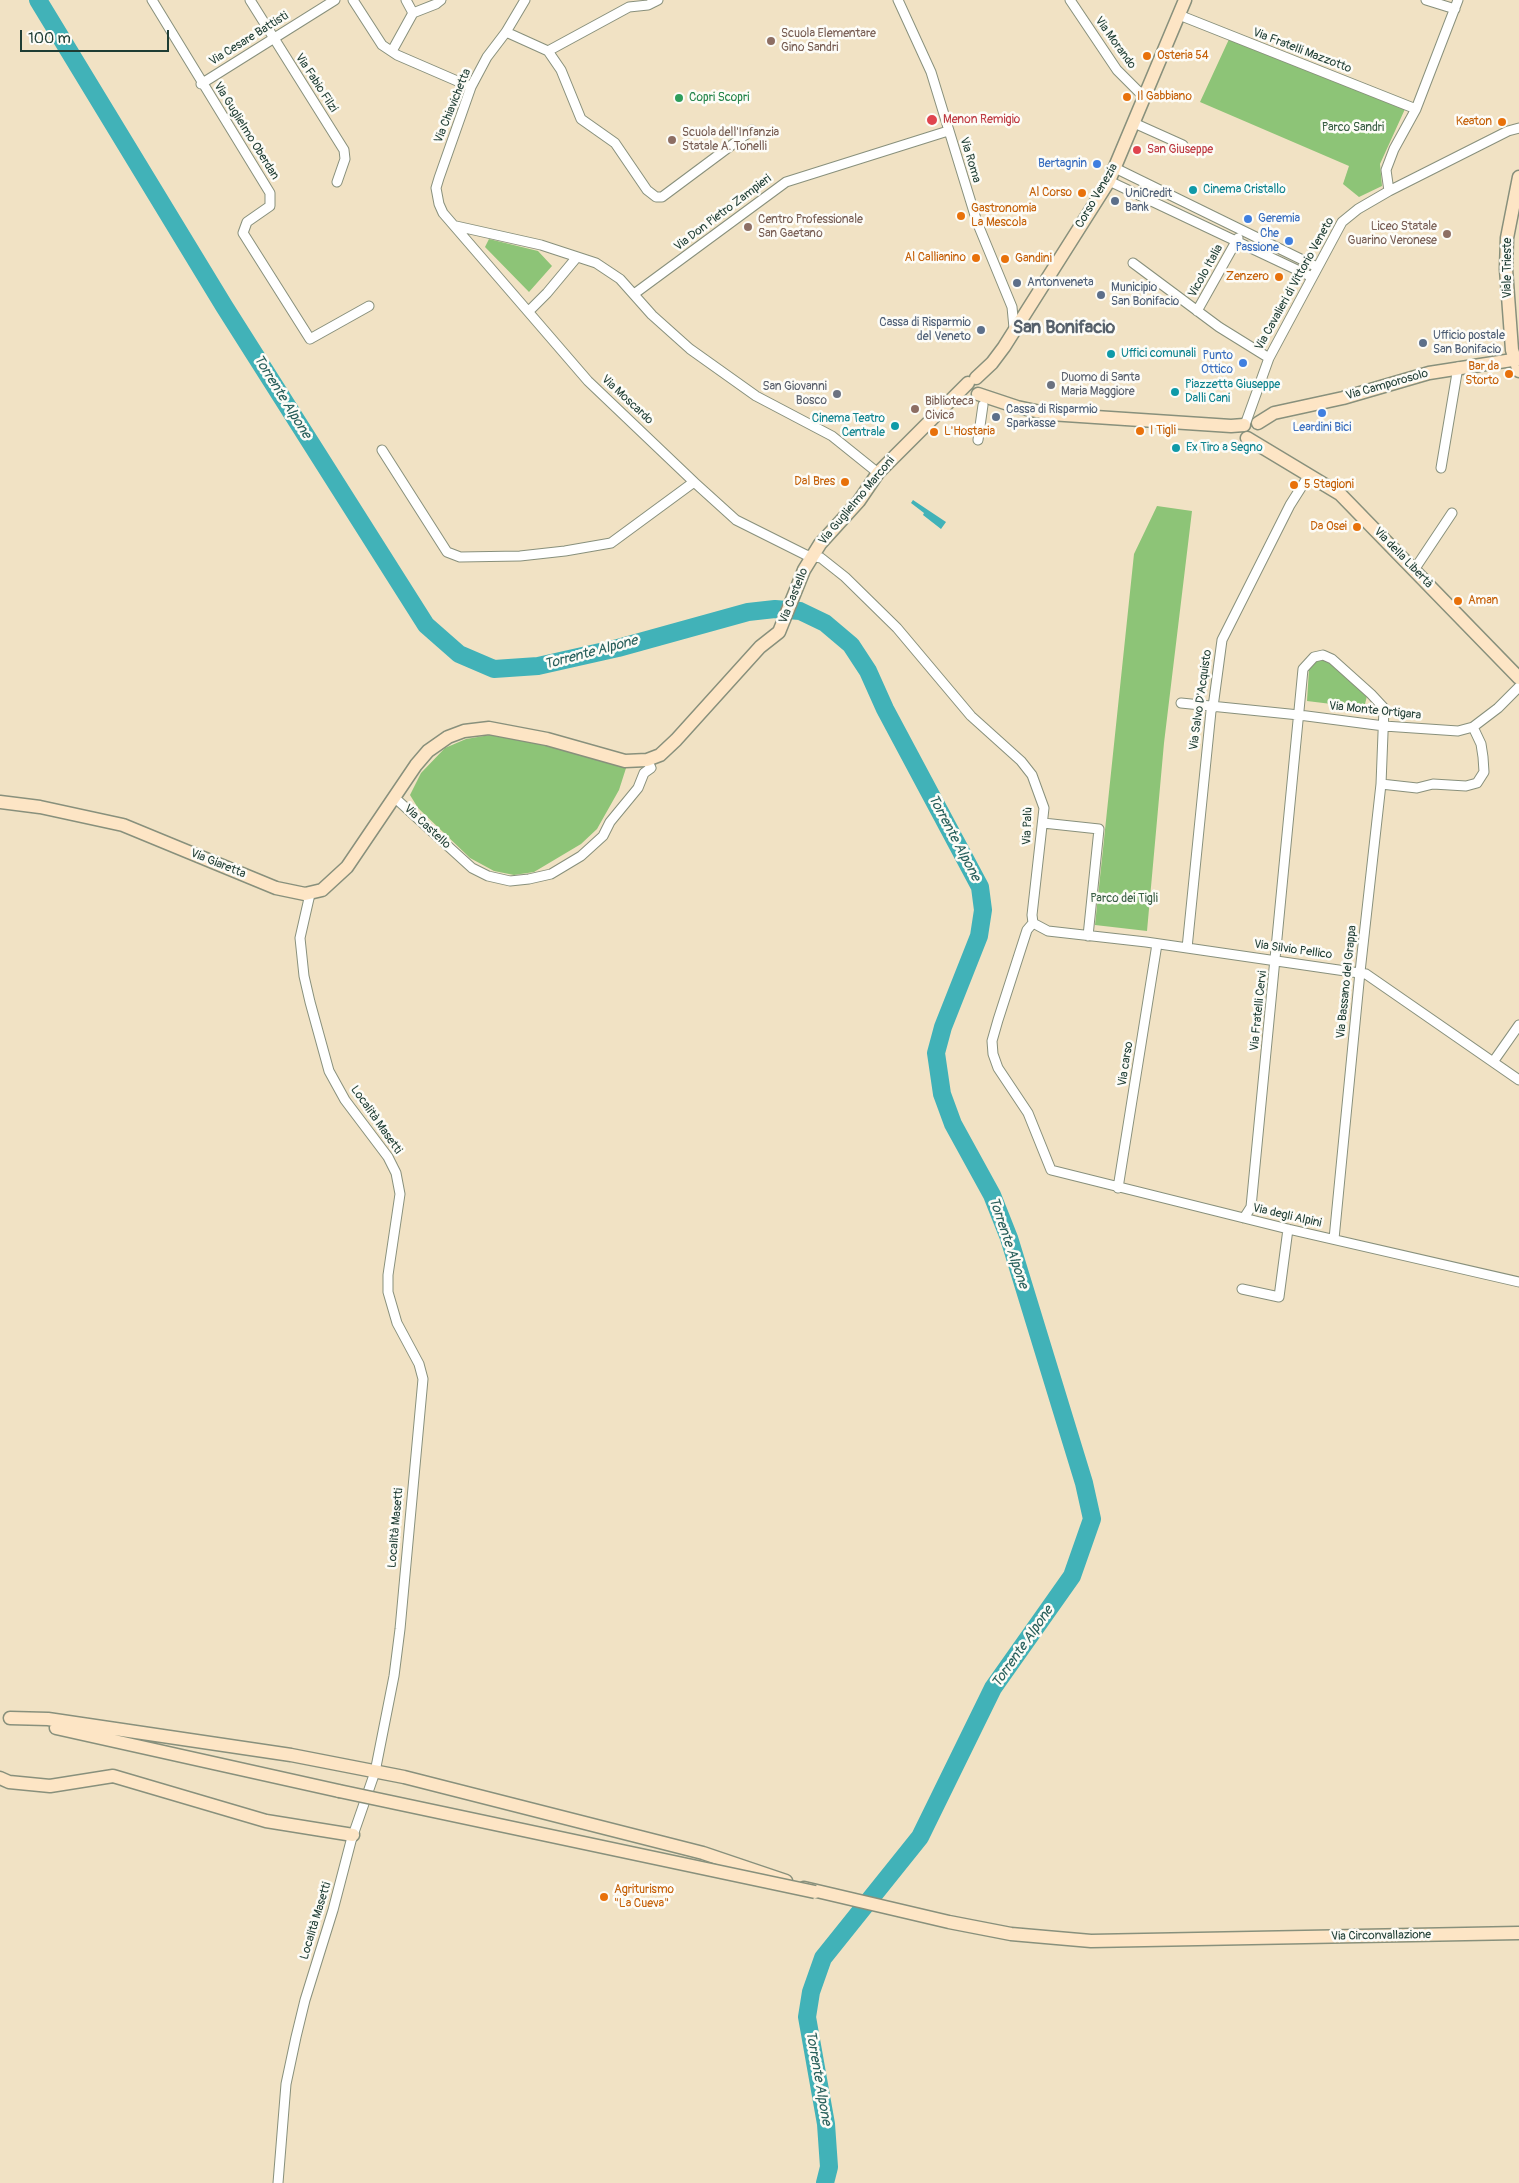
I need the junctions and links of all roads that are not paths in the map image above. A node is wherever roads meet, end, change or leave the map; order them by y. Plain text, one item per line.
1 (152, 0) edge
2 (250, 0) edge
3 (335, 0) edge
4 (352, 0) edge
5 (406, 0) edge
6 (440, 0) edge
7 (525, 0) edge
8 (658, 0) edge
9 (898, 0) edge
10 (1070, 0) edge
11 (1185, 0) edge
12 (1426, 0) edge
13 (1456, 4) edge
14 (413, 13) junction
15 (1179, 15) junction
16 (506, 32) junction
17 (274, 39) junction
18 (392, 51) junction
19 (548, 51) junction
20 (201, 84) junction
21 (471, 87) junction
22 (1144, 97) junction
23 (1416, 109) junction
24 (1134, 122) junction
25 (1519, 128) edge
26 (752, 130) dead end
27 (948, 131) junction
28 (1183, 145) dead end
29 (1115, 168) junction
30 (1519, 177) edge
31 (1109, 181) junction
32 (338, 182) dead end
33 (1389, 191) junction
34 (1187, 205) junction
35 (1182, 216) junction
36 (455, 226) junction
37 (1241, 231) junction
38 (1236, 242) junction
39 (577, 257) junction
40 (1133, 263) dead end
41 (1317, 267) junction
42 (1312, 277) junction
43 (634, 294) junction
44 (369, 306) dead end
45 (529, 311) junction
46 (1197, 312) junction
47 (1014, 328) junction
48 (1269, 358) junction
49 (1518, 363) edge
50 (1458, 367) junction
51 (978, 389) junction
52 (1251, 428) junction
53 (978, 440) dead end
54 (382, 450) dead end
55 (1441, 468) dead end
56 (878, 473) junction
57 (1308, 475) junction
58 (694, 482) junction
59 (1452, 513) dead end
60 (812, 556) junction
61 (1414, 570) junction
62 (1314, 657) joint
63 (1519, 685) edge
64 (1181, 703) dead end
65 (1213, 707) junction
66 (1299, 715) junction
67 (1384, 726) junction
68 (1472, 727) junction
69 (647, 760) junction
70 (1381, 784) junction
71 (394, 797) junction
72 (0, 802) edge
73 (1043, 823) junction
74 (310, 894) junction
75 (1034, 923) junction
76 (1088, 936) junction
77 (1157, 944) junction
78 (1187, 948) junction
79 (1276, 960) junction
80 (1360, 972) junction
81 (1519, 1025) edge
82 (1493, 1062) junction
83 (1519, 1080) edge
84 (1051, 1170) joint
85 (1118, 1188) junction
86 (1244, 1218) junction
87 (1288, 1229) junction
88 (1334, 1239) junction
89 (1519, 1282) edge
90 (1242, 1289) dead end
91 (5, 1717) edge
92 (375, 1772) junction
93 (0, 1778) edge
94 (353, 1835) junction
95 (815, 1892) junction
96 (1519, 1933) edge
97 (278, 2183) edge

1 - 20 street, Via Guglielmo Oberdan
2 - 17 street, Via Fabio Filzi
3 - 17 street, Via Cesare Battisti
4 - 18 street
5 - 14 street
6 - 14 street
7 - 16 street, Via Chiavichetta
8 - 19 street
9 - 27 street, Via Roma
10 - 22 street, Via Morando
11 - 15 street, Corso Venezia
12 - 13 street
13 - 23 street
14 - 18 street
15 - 22 street, Corso Venezia
15 - 23 street, Via Fratelli Mazzotto
16 - 19 street
16 - 21 street, Via Chiavichetta
17 - 20 street, Via Cesare Battisti
17 - 32 street, Via Fabio Filzi
18 - 21 street
19 - 26 street
20 - 44 street, Via Guglielmo Oberdan
21 - 36 street, Via Chiavichetta
22 - 24 street, Corso Venezia
23 - 33 street
24 - 28 street
24 - 29 street, Corso Venezia
25 - 33 street, Via Cavalieri di Vittorio Veneto
27 - 43 street, Via Don Pietro Zampieri
27 - 47 street, Via Roma
29 - 31 street, Corso Venezia
29 - 34 street
30 - 49 street, Viale Trieste
31 - 35 street
31 - 47 street, Corso Venezia
33 - 41 street, Via Cavalieri di Vittorio Veneto
34 - 35 street
34 - 37 street
35 - 38 street
36 - 39 street
36 - 45 street, Via Moscardo
37 - 38 street, Vicolo Italia
37 - 41 street
38 - 42 street
38 - 46 street, Vicolo Italia
39 - 43 street
39 - 45 street
40 - 46 street
41 - 42 street, Via Cavalieri di Vittorio Veneto
42 - 48 street, Via Cavalieri di Vittorio Veneto
43 - 56 street
45 - 58 street, Via Moscardo
46 - 48 street
47 - 51 street, Corso Venezia
48 - 52 street, Via Cavalieri di Vittorio Veneto
49 - 50 street, Via Camporosolo
50 - 52 street, Via Camporosolo
50 - 55 street
51 - 52 street, Via Camporosolo
51 - 53 street
51 - 56 street, Via Guglielmo Marconi
52 - 57 street, Via della Libertà
54 - 58 street
56 - 60 street, Via Guglielmo Marconi
57 - 61 street, Via della Libertà
57 - 65 street, Via Salvo D'Acquisto
58 - 60 street, Via Moscardo
59 - 61 street
60 - 69 street, Via Castello
60 - 73 street, Via Palù
61 - 63 street, Via della Libertà
62 - 66 street, Via Fratelli Cervi
62 - 67 street, Via Bassano del Grappa
63 - 68 street, Via Monte Ortigara
64 - 65 street, Via Monte Ortigara
65 - 66 street, Via Monte Ortigara
65 - 78 street, Via Salvo D'Acquisto
66 - 67 street, Via Monte Ortigara
66 - 79 street, Via Fratelli Cervi
67 - 68 street, Via Monte Ortigara
67 - 70 street, Via Bassano del Grappa
68 - 70 street
69 - 71 street, Via Castello
69 - 71 street, Via Castello
70 - 80 street, Via Bassano del Grappa
71 - 74 street
72 - 74 street, Via Giaretta
73 - 75 street, Via Palù
73 - 76 street
74 - 92 street, Località Masetti
75 - 76 street, Via Silvio Pellico
75 - 84 street, Via Palù
76 - 77 street, Via Silvio Pellico
77 - 78 street, Via Silvio Pellico
77 - 85 street, Via carso
78 - 79 street, Via Silvio Pellico
79 - 80 street, Via Silvio Pellico
79 - 86 street, Via Fratelli Cervi
80 - 82 street, Via Silvio Pellico
80 - 88 street, Via Bassano del Grappa
81 - 82 street
82 - 83 street, Via Silvio Pellico
84 - 85 street, Via degli Alpini
85 - 86 street, Via degli Alpini
86 - 87 street, Via degli Alpini
87 - 88 street, Via degli Alpini
87 - 90 street
88 - 89 street, Via degli Alpini
91 - 92 street
91 - 95 street, bridge
92 - 94 street, Località Masetti
92 - 95 street, bridge
93 - 94 street
94 - 97 street, Località Masetti
95 - 96 street, Via Circonvallazione

